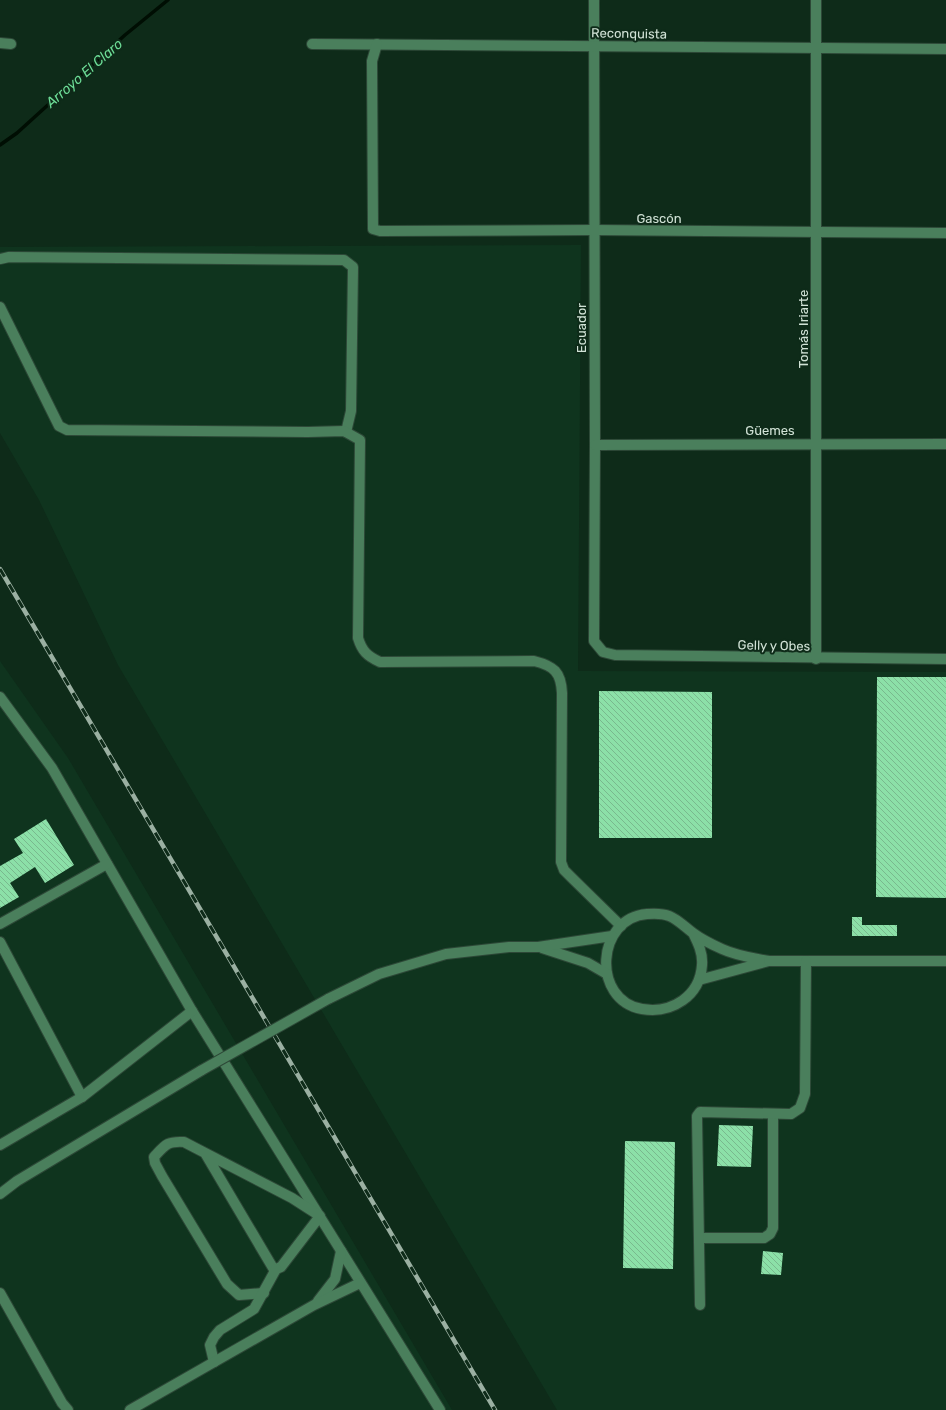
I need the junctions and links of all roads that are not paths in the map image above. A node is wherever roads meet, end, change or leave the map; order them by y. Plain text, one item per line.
1 (594, 0) edge
2 (816, 0) edge
3 (0, 43) edge
4 (10, 44) dead end
5 (312, 44) dead end
6 (377, 44) junction
7 (594, 45) junction
8 (816, 48) junction
9 (946, 49) edge
10 (594, 230) junction
11 (817, 232) junction
12 (946, 233) edge
13 (0, 259) edge
14 (0, 307) edge
15 (346, 432) junction
16 (816, 443) junction
17 (946, 444) edge
18 (595, 445) junction
19 (603, 652) joint
20 (816, 659) junction
21 (946, 659) edge
22 (0, 697) edge
23 (107, 864) junction
24 (0, 924) edge
25 (621, 926) junction
26 (693, 933) junction
27 (612, 936) junction
28 (0, 942) edge
29 (538, 947) junction
30 (769, 961) junction
31 (806, 961) junction
32 (946, 961) edge
33 (607, 974) junction
34 (699, 980) junction
35 (192, 1011) junction
36 (82, 1097) junction
37 (773, 1114) junction
38 (0, 1145) edge
39 (205, 1154) junction
40 (0, 1194) edge
41 (320, 1216) junction
42 (699, 1238) junction
43 (342, 1251) junction
44 (276, 1269) junction
45 (360, 1282) junction
46 (0, 1293) edge
47 (264, 1293) junction
48 (314, 1305) junction
49 (700, 1305) dead end
50 (214, 1362) junction
51 (68, 1410) edge
52 (130, 1410) edge
53 (440, 1410) edge

1 - 7 street, Ecuador
2 - 8 street, Tomás Iriarte
3 - 4 street
5 - 6 street, Reconquista
6 - 7 street, Reconquista
6 - 10 street, Gascón
7 - 8 street, Reconquista
7 - 10 street, Ecuador
8 - 9 street, Reconquista
8 - 11 street, Tomás Iriarte
10 - 11 street, Gascón
10 - 18 street, Ecuador
11 - 12 street, Gascón
11 - 16 street, Tomás Iriarte
13 - 15 street
14 - 15 street
15 - 25 street
16 - 17 street, Güemes
16 - 18 street, Güemes
16 - 20 street, Tomás Iriarte
18 - 19 street, Ecuador
19 - 20 street, Gelly y Obes
20 - 21 street, Gelly y Obes
22 - 23 street
23 - 24 street
23 - 35 street
25 - 26 street
25 - 27 street
26 - 30 street
26 - 34 street
27 - 29 street
27 - 33 street
28 - 36 street
29 - 33 street
29 - 40 street, bridge
30 - 31 street
30 - 34 street
31 - 32 street
31 - 37 street
33 - 34 street
35 - 36 street
35 - 41 street
36 - 38 street
37 - 42 street
37 - 42 street
39 - 41 street
39 - 44 street
39 - 47 street
41 - 43 street
41 - 44 street
42 - 49 street
43 - 45 street
43 - 48 street
44 - 47 street
45 - 48 street
45 - 53 street
46 - 51 street
47 - 50 street
48 - 50 street
50 - 52 street

